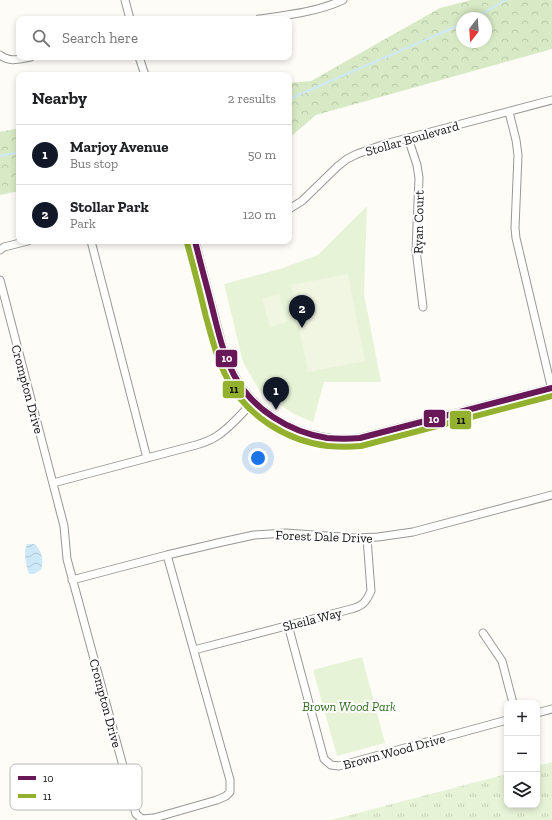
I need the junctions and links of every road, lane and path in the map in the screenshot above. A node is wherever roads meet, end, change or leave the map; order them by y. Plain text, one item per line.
1 (125, 0) edge
2 (343, 0) edge
3 (129, 16) edge
4 (282, 16) edge
5 (0, 55) edge
6 (16, 59) edge
7 (140, 60) edge
8 (144, 72) edge
9 (552, 100) edge
10 (509, 112) junction
11 (408, 138) junction
12 (292, 207) edge
13 (16, 244) edge
14 (92, 244) edge
15 (196, 244) edge
16 (0, 250) edge
17 (0, 280) edge
18 (423, 307) dead end
19 (552, 389) edge
20 (254, 401) junction
21 (146, 458) junction
22 (53, 483) junction
23 (552, 496) edge
24 (367, 538) junction
25 (167, 555) junction
26 (72, 580) junction
27 (288, 626) junction
28 (483, 633) dead end
29 (194, 650) junction
30 (512, 700) edge
31 (552, 709) edge
32 (540, 712) edge
33 (504, 721) edge
34 (122, 764) edge
35 (135, 810) edge

1 - 3 street
2 - 4 street
5 - 6 street
7 - 8 street
9 - 10 street, Stollar Boulevard
10 - 11 street, Stollar Boulevard
10 - 19 street
11 - 12 street, Stollar Boulevard
11 - 18 street, Ryan Court
13 - 16 street
14 - 21 street
15 - 20 street
17 - 22 street, Crompton Drive
19 - 20 street
20 - 21 street
21 - 22 street
22 - 26 street, Crompton Drive
23 - 24 street, Forest Dale Drive
24 - 25 street, Forest Dale Drive
24 - 27 street, Sheila Way
25 - 26 street, Forest Dale Drive
25 - 29 street, Crompton Drive
26 - 34 street, Crompton Drive
27 - 29 street, Sheila Way
27 - 33 street, Brown Wood Drive
28 - 30 street
29 - 35 street, Crompton Drive
31 - 32 street

